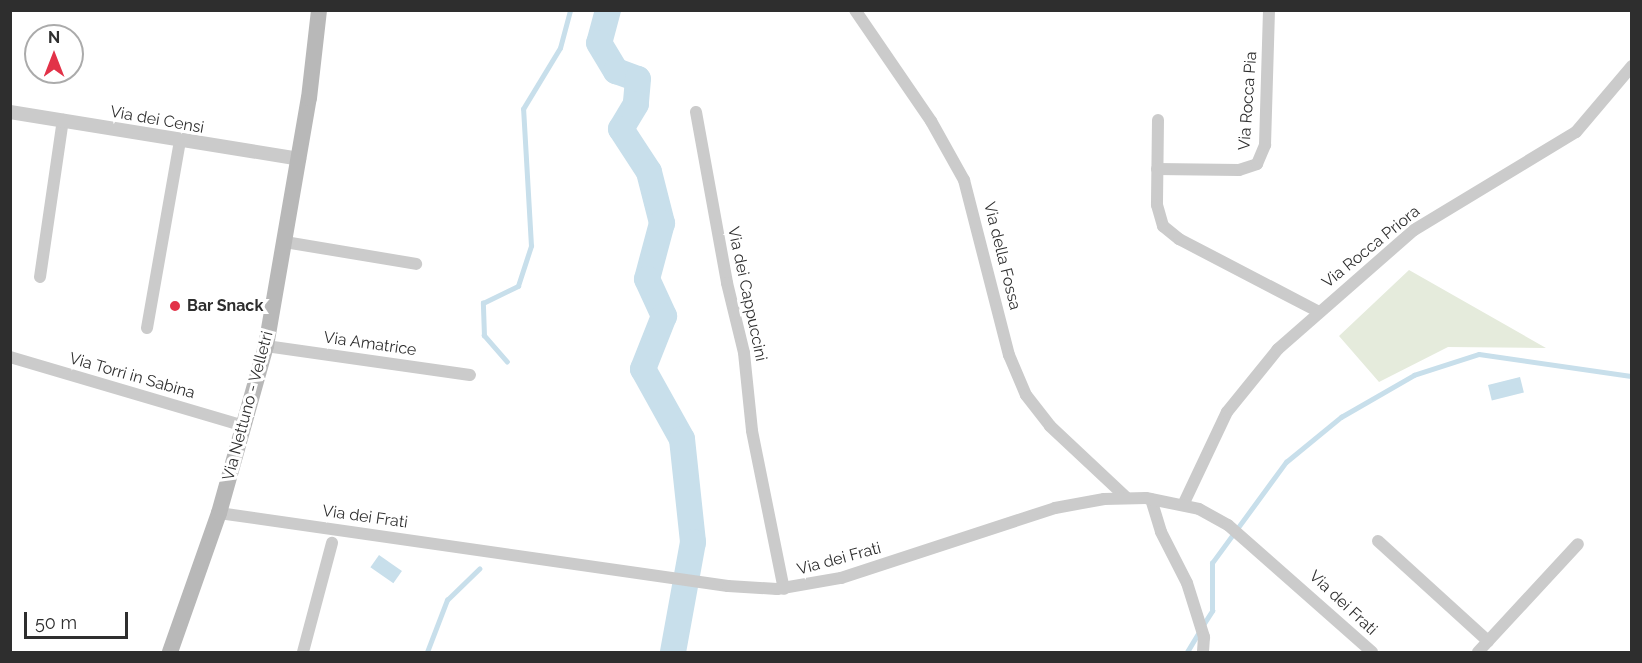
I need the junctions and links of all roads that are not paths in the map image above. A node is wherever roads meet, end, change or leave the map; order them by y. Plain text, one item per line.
1 (319, 10) edge
2 (855, 10) edge
3 (1269, 10) edge
4 (1632, 66) edge
5 (10, 112) edge
6 (696, 112) dead end
7 (63, 120) junction
8 (1158, 120) dead end
9 (180, 141) junction
10 (299, 159) junction
11 (1157, 169) junction
12 (285, 242) junction
13 (416, 264) dead end
14 (40, 278) dead end
15 (1319, 312) junction
16 (147, 328) dead end
17 (266, 346) junction
18 (10, 357) edge
19 (470, 375) dead end
20 (245, 426) junction
21 (1126, 497) junction
22 (1151, 499) junction
23 (1182, 505) junction
24 (219, 513) junction
25 (1378, 541) dead end
26 (332, 543) dead end
27 (1578, 544) dead end
28 (784, 589) junction
29 (1204, 638) junction
30 (1488, 641) junction
31 (170, 652) edge
32 (303, 652) edge
33 (1203, 652) edge
34 (1212, 652) edge
35 (1372, 652) edge
36 (1478, 652) edge

1 - 10 main road, Via Nettuno - Velletri
2 - 21 street, Via della Fossa
3 - 11 street, Via Rocca Pia
4 - 15 street, Via Rocca Priora
5 - 7 street, Via dei Censi
6 - 28 street, Via dei Cappuccini
7 - 9 street, Via dei Censi
7 - 14 street
8 - 11 street
9 - 10 street, Via dei Censi
9 - 16 street
10 - 12 main road, Via Nettuno - Velletri
11 - 15 street
12 - 13 street
12 - 17 main road, Via Nettuno - Velletri
15 - 23 street, Via Rocca Priora
17 - 19 street, Via Amatrice
17 - 20 main road, Via Nettuno - Velletri
18 - 20 street, Via Torri in Sabina
20 - 24 main road, Via Nettuno - Velletri
21 - 22 street, Via dei Frati
21 - 28 street, Via dei Frati
22 - 23 street, Via dei Frati
22 - 29 street
23 - 35 street, Via dei Frati
24 - 28 street, Via dei Frati
24 - 31 main road, Via Nettuno - Velletri
25 - 30 street
26 - 32 street
27 - 30 street
29 - 33 street
29 - 34 street
30 - 36 street

